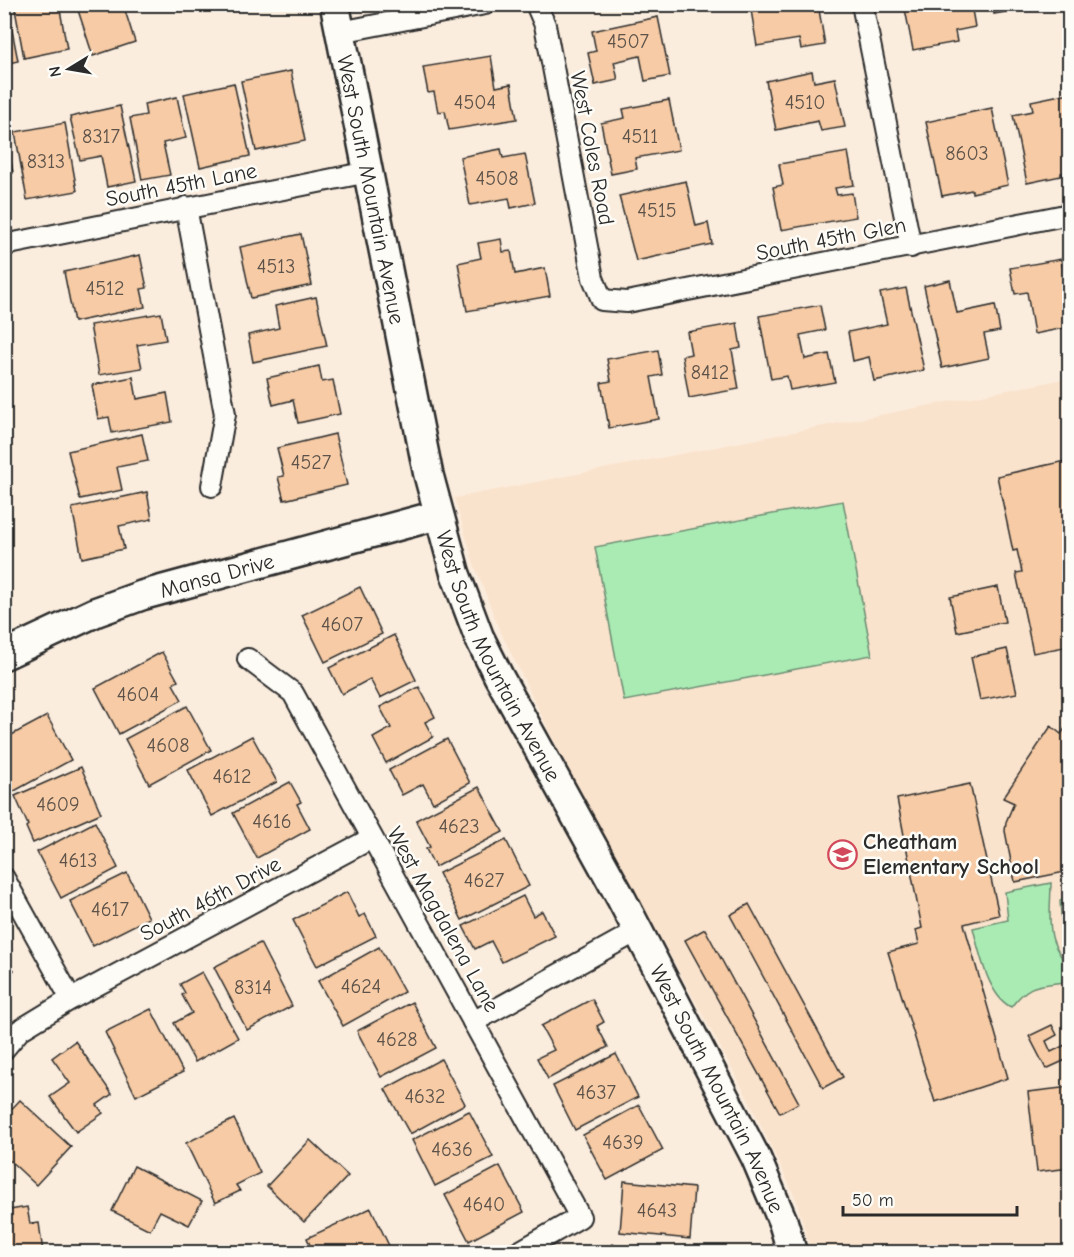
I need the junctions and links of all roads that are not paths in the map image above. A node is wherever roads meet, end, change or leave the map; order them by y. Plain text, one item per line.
1 (486, 4) edge
2 (536, 4) edge
3 (862, 4) edge
4 (338, 21) joint
5 (368, 172) junction
6 (186, 207) junction
7 (1070, 214) edge
8 (4, 245) edge
9 (911, 247) junction
10 (602, 300) joint
11 (212, 486) dead end
12 (438, 515) junction
13 (4, 655) edge
14 (248, 659) dead end
15 (372, 838) junction
16 (4, 878) edge
17 (637, 931) junction
18 (71, 999) junction
19 (473, 1022) junction
20 (4, 1049) edge
21 (519, 1252) edge
22 (792, 1252) edge

1 - 4 street
2 - 10 street, West Coles Road
3 - 9 street
4 - 5 street, West South Mountain Avenue
5 - 6 street, South 45th Lane
5 - 12 street, West South Mountain Avenue
6 - 8 street, South 45th Lane
6 - 11 street
7 - 9 street, South 45th Glen
9 - 10 street, South 45th Glen
12 - 13 street, Mansa Drive
12 - 17 street, West South Mountain Avenue
14 - 15 street, West Magdalena Lane
15 - 18 street, South 46th Drive
15 - 19 street, West Magdalena Lane
16 - 18 street
17 - 19 street
17 - 22 street, West South Mountain Avenue
18 - 20 street, South 46th Drive
19 - 21 street, West Magdalena Lane

